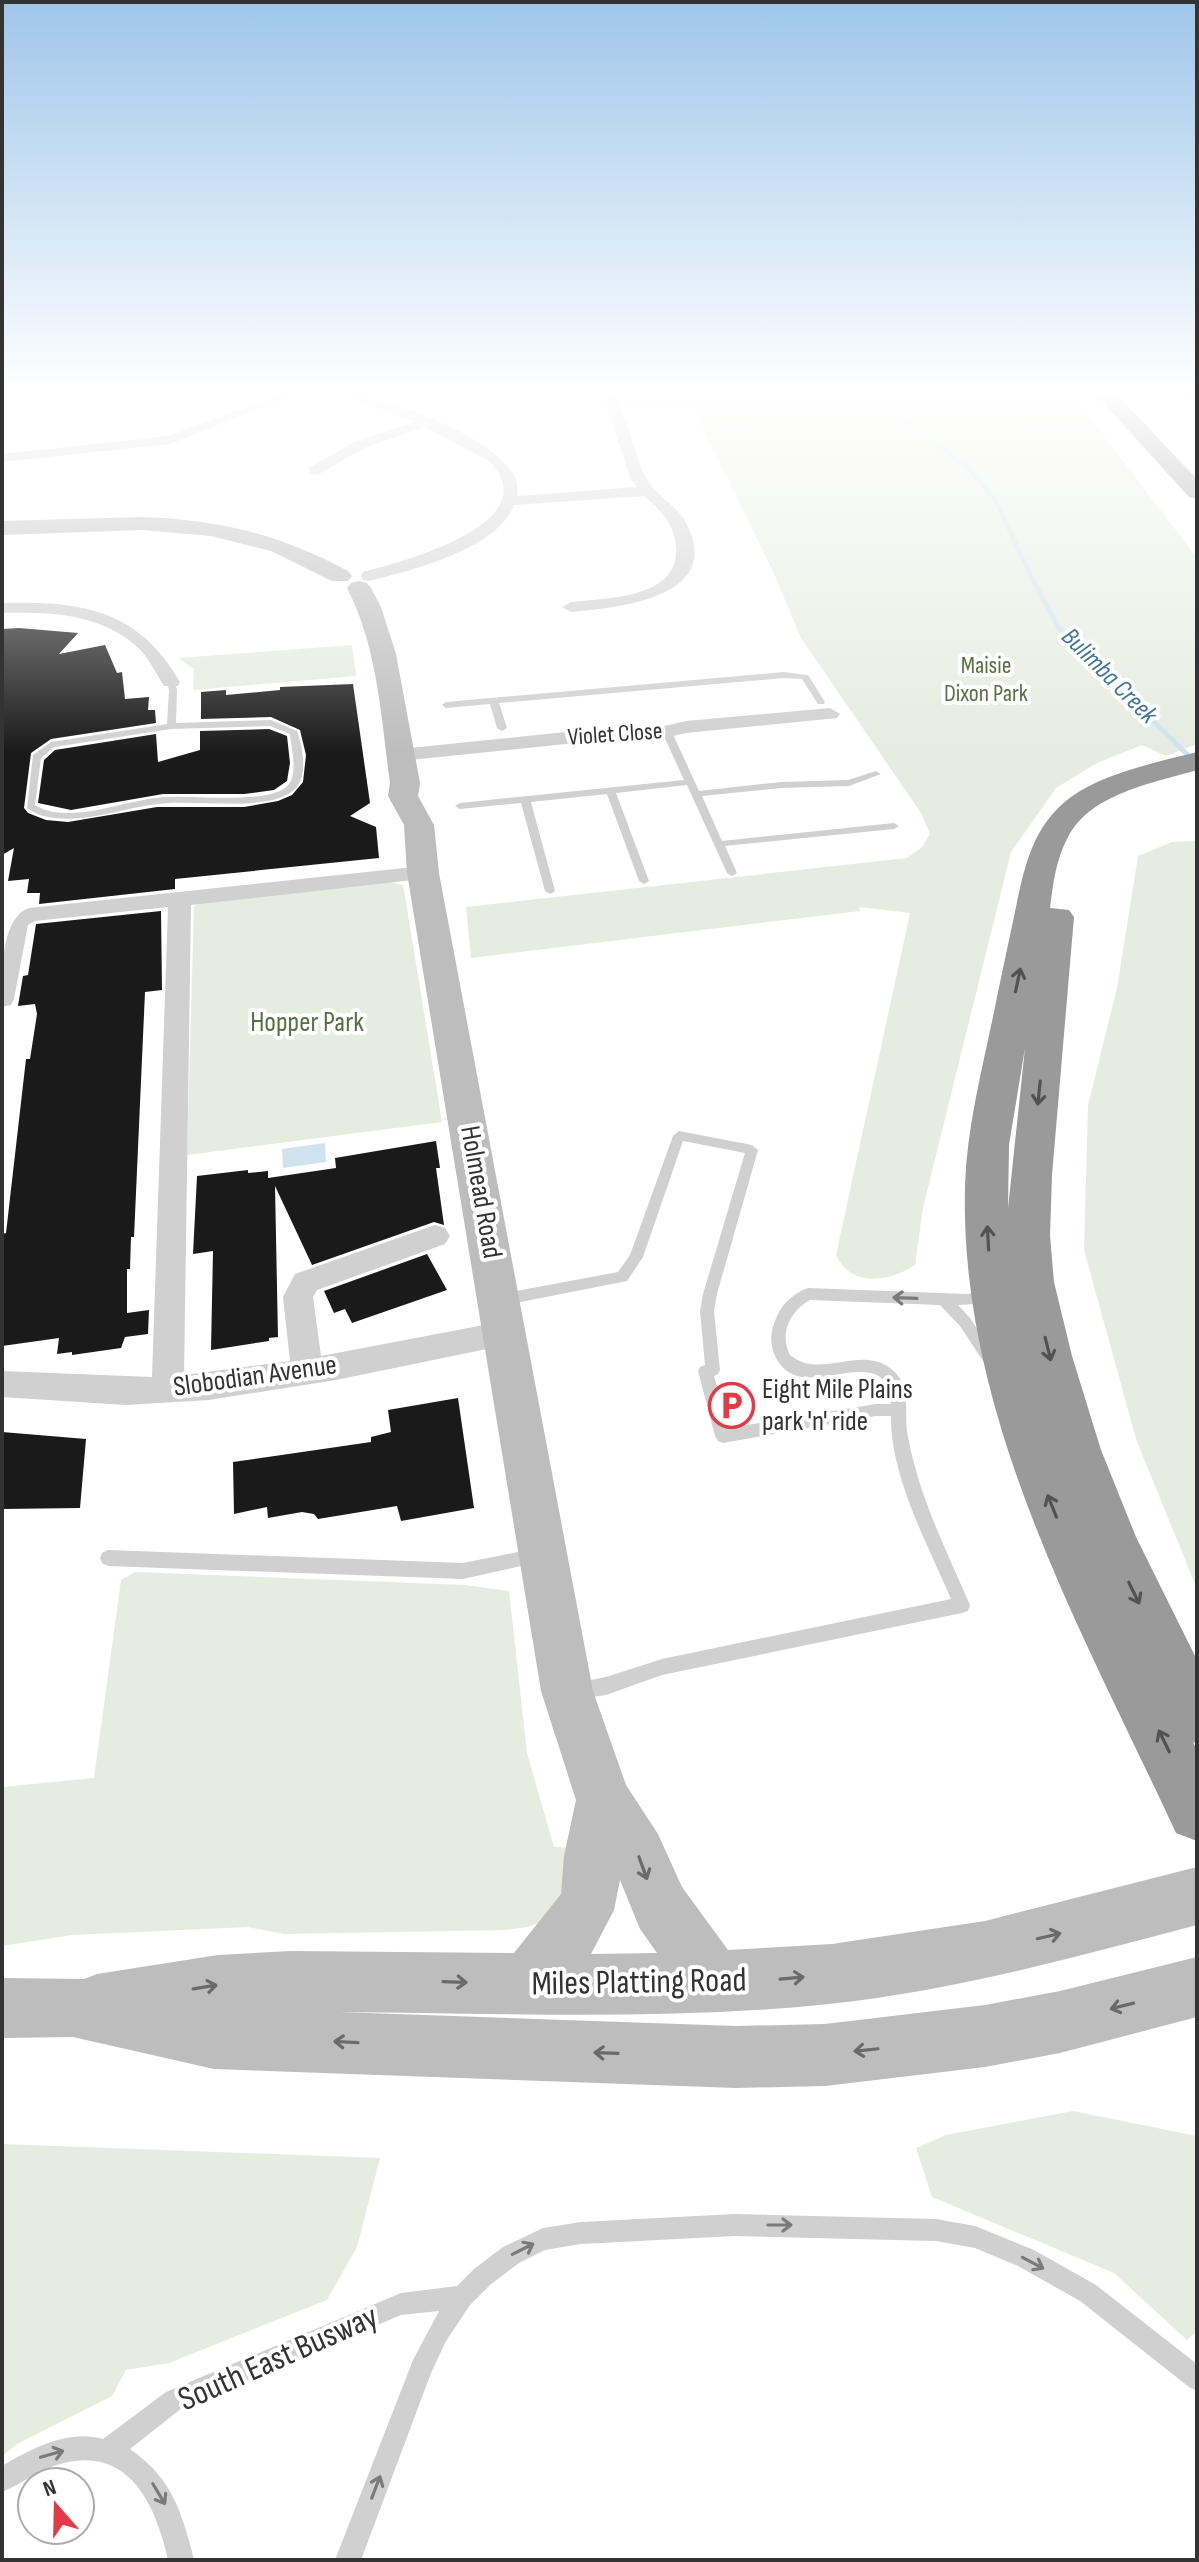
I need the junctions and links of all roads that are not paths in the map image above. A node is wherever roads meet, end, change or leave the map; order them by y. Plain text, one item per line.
1 (500, 515) edge
2 (670, 515) edge
3 (2, 528) edge
4 (356, 580) junction
5 (571, 607) dead end
6 (2, 608) edge
7 (171, 682) joint
8 (494, 701) junction
9 (446, 705) dead end
10 (829, 714) joint
11 (171, 726) junction
12 (502, 728) dead end
13 (667, 732) junction
14 (400, 755) junction
15 (1188, 773) edge
16 (876, 774) dead end
17 (690, 782) junction
18 (611, 791) junction
19 (696, 794) junction
20 (525, 799) junction
21 (460, 806) dead end
22 (894, 826) dead end
23 (719, 844) junction
24 (423, 873) junction
25 (732, 873) dead end
26 (644, 881) dead end
27 (550, 891) dead end
28 (180, 898) junction
29 (2, 999) edge
30 (435, 1236) dead end
31 (1011, 1287) junction
32 (944, 1299) junction
33 (502, 1317) junction
34 (307, 1370) junction
35 (1008, 1370) junction
36 (2, 1384) edge
37 (168, 1390) junction
38 (898, 1410) junction
39 (544, 1554) junction
40 (108, 1558) dead end
41 (567, 1691) junction
42 (1194, 1706) edge
43 (604, 1800) junction
44 (1197, 1812) edge
45 (1197, 1896) edge
46 (714, 1981) junction
47 (526, 1985) junction
48 (1197, 1987) edge
49 (73, 2007) junction
50 (2, 2008) edge
51 (462, 2297) junction
52 (1197, 2379) edge
53 (107, 2451) junction
54 (2, 2480) edge
55 (181, 2560) edge
56 (348, 2560) edge

1 - 4 street
2 - 5 street
3 - 4 street
4 - 14 street, Holmead Road
6 - 7 street
7 - 11 lane
8 - 9 lane
8 - 10 lane
8 - 12 lane
10 - 13 street, Violet Close
11 - 11 lane
13 - 14 street, Violet Close
13 - 17 lane
14 - 24 street, Holmead Road
15 - 31 highway
16 - 19 lane
17 - 18 lane
17 - 19 lane
18 - 20 lane
18 - 26 lane
19 - 23 lane
20 - 21 lane
20 - 27 lane
22 - 23 lane
23 - 25 lane
24 - 28 street
24 - 33 street, Holmead Road
28 - 29 street
28 - 37 street
30 - 34 street
31 - 32 lane
31 - 35 highway
31 -> 42 highway
32 - 35 lane
32 -> 38 lane
33 - 34 street, Slobodian Avenue
33 - 38 lane
33 - 39 street, Holmead Road
34 - 37 street, Slobodian Avenue
44 -> 35 highway
36 - 37 street, Slobodian Avenue
38 - 41 lane
39 - 40 lane
39 - 41 street, Holmead Road
41 - 43 street, Holmead Road
43 -> 46 street, Holmead Road
43 - 47 street, Holmead Road
46 -> 45 street, Miles Platting Road
46 - 47 street, Miles Platting Road
49 -> 47 street, Miles Platting Road
48 -> 49 street, Miles Platting Road
49 - 50 street, Miles Platting Road
51 -> 52 lane
51 - 53 lane, South East Busway
56 -> 51 lane
54 -> 53 lane
53 -> 55 lane

